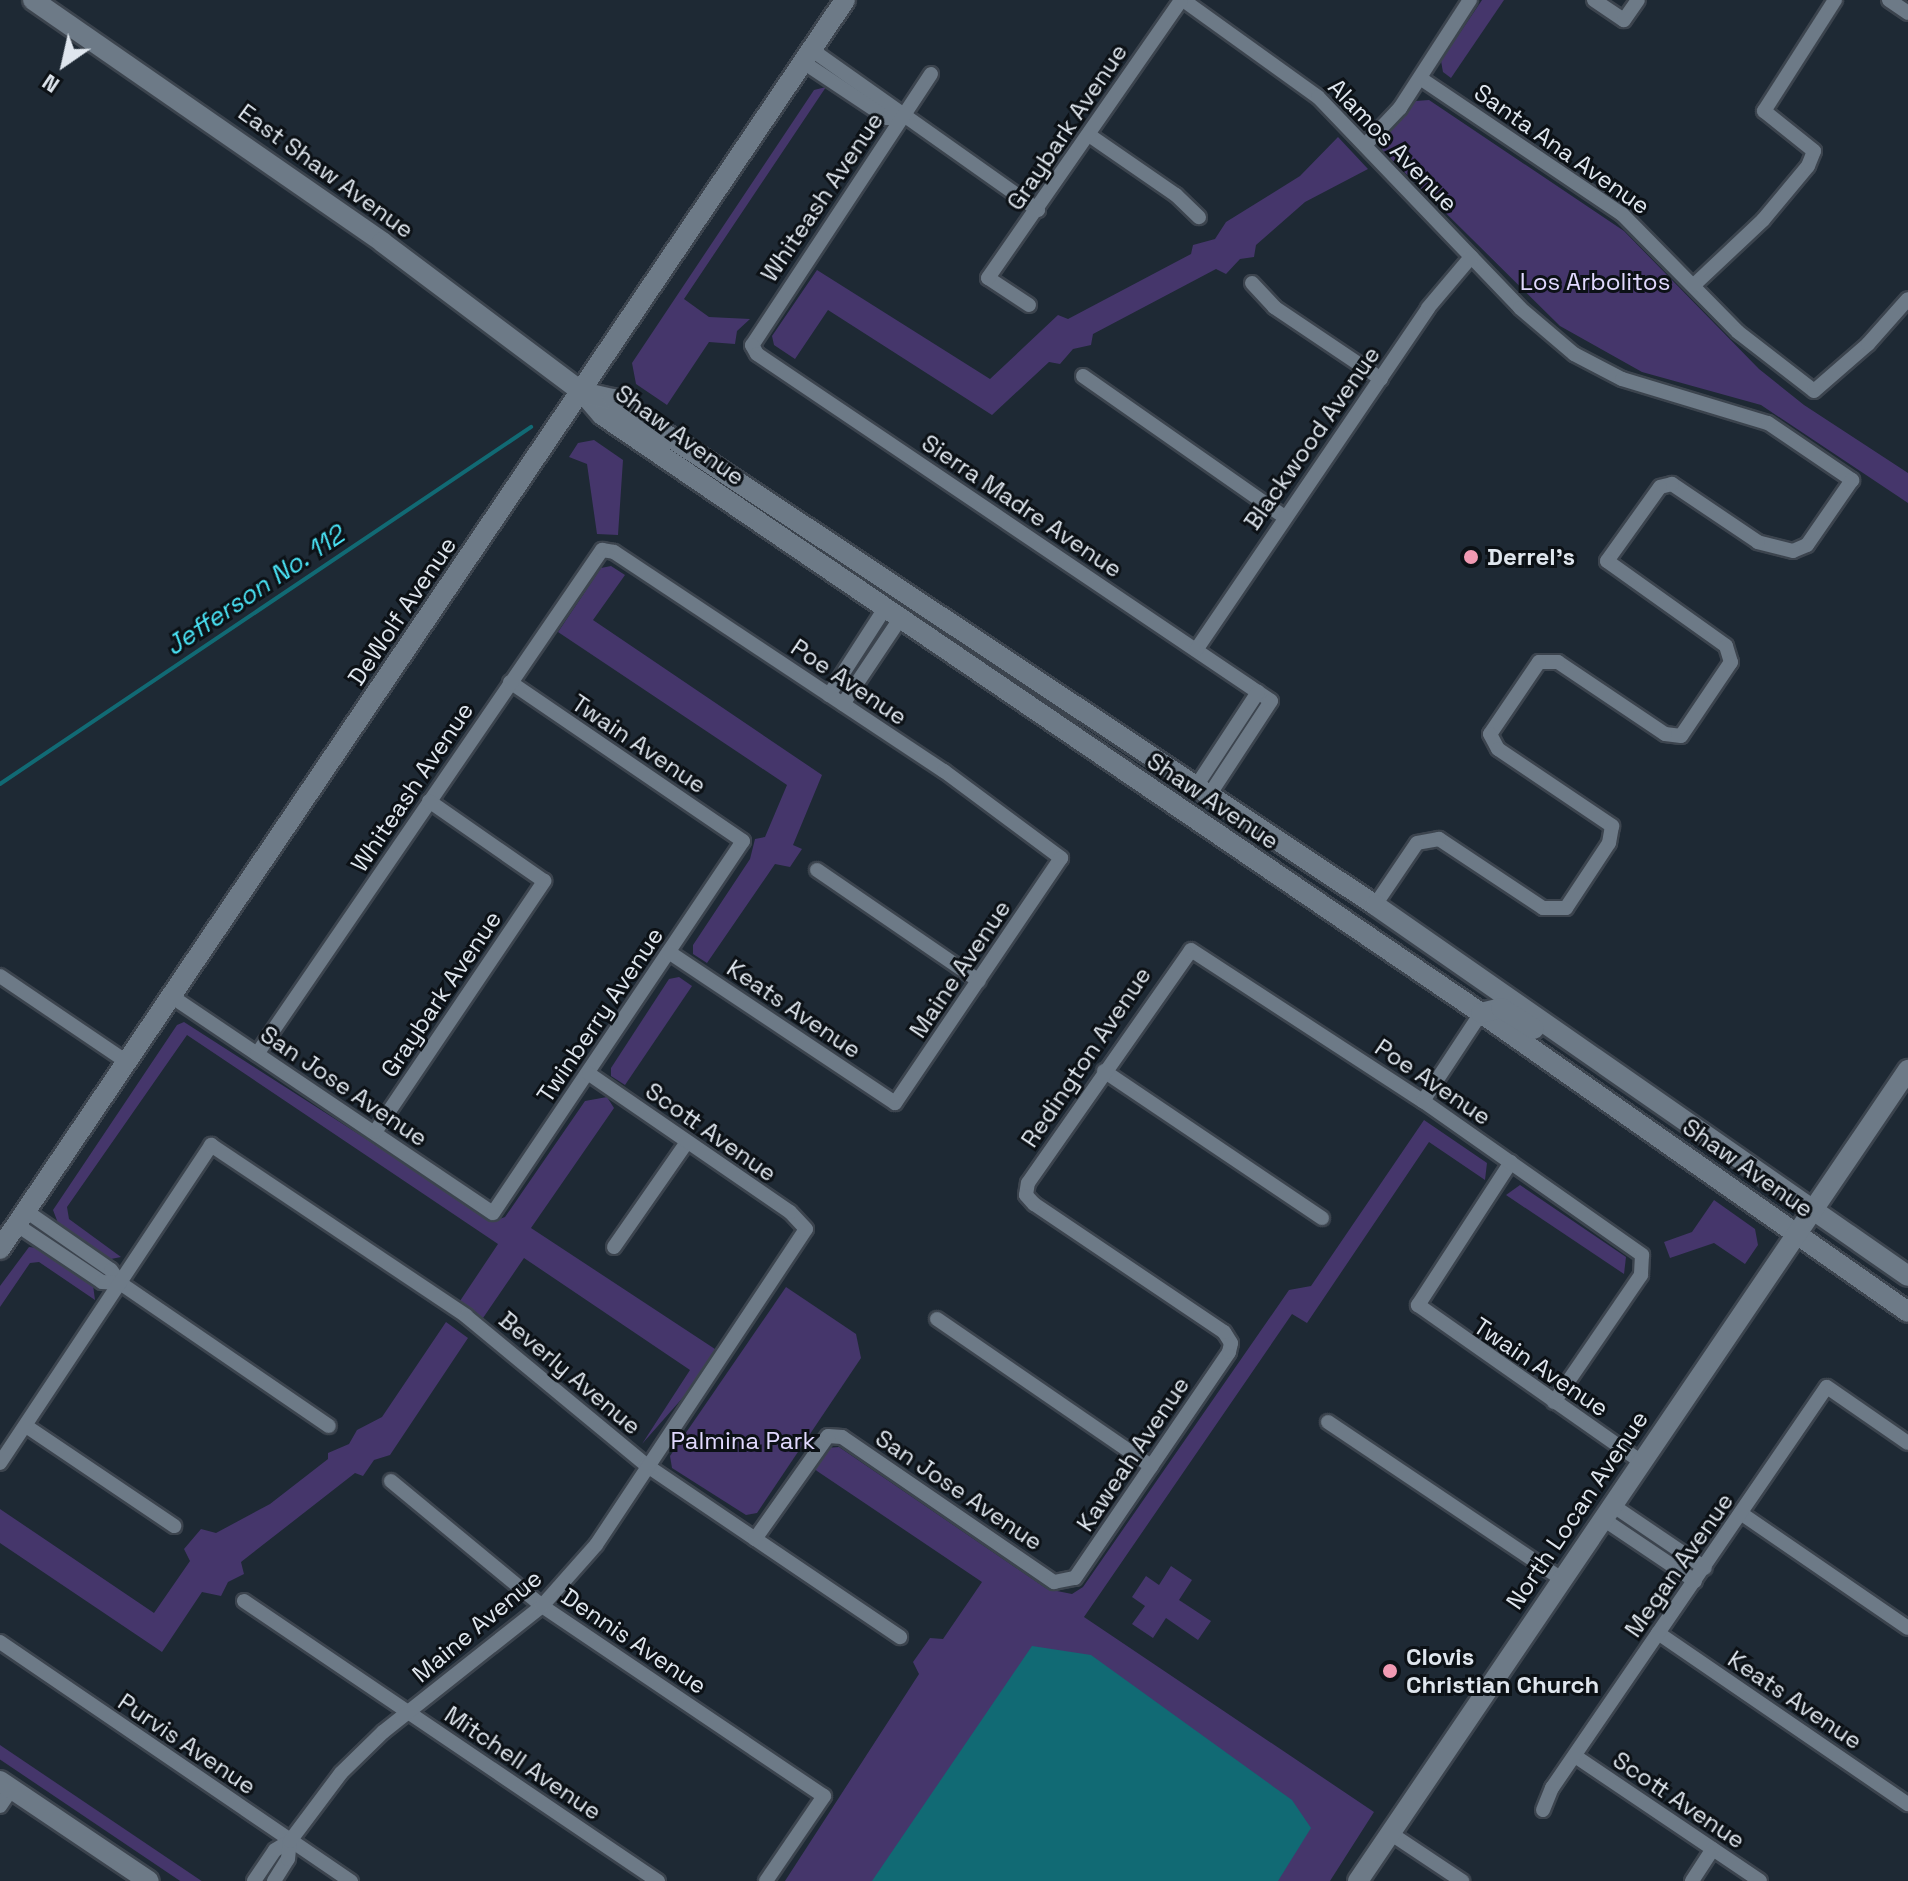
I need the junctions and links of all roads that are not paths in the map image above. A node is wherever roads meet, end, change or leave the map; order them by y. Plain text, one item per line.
1 (33, 0) edge
2 (845, 0) edge
3 (1182, 0) edge
4 (1470, 0) edge
5 (1594, 0) edge
6 (1638, 0) edge
7 (1835, 0) edge
8 (1889, 0) edge
9 (1908, 13) edge
10 (808, 56) junction
11 (931, 74) dead end
12 (1420, 78) junction
13 (901, 118) junction
14 (1089, 135) junction
15 (1366, 144) junction
16 (1038, 210) junction
17 (1199, 217) dead end
18 (1471, 257) junction
19 (1252, 283) dead end
20 (1694, 285) junction
21 (1908, 299) edge
22 (1029, 305) dead end
23 (752, 345) joint
24 (1083, 376) dead end
25 (1381, 379) junction
26 (582, 392) junction
27 (1284, 517) junction
28 (608, 550) joint
29 (893, 614) junction
30 (1196, 650) junction
31 (1023, 671) junction
32 (510, 682) junction
33 (1258, 692) junction
34 (829, 695) junction
35 (843, 704) junction
36 (1044, 718) junction
37 (1202, 792) junction
38 (429, 801) junction
39 (743, 841) joint
40 (1061, 858) joint
41 (817, 870) dead end
42 (1375, 905) junction
43 (1191, 950) joint
44 (669, 952) junction
45 (0, 976) edge
46 (979, 981) junction
47 (171, 996) junction
48 (1481, 1013) junction
49 (257, 1054) junction
50 (127, 1062) junction
51 (1908, 1070) edge
52 (1104, 1071) junction
53 (589, 1074) junction
54 (1637, 1084) junction
55 (1423, 1101) junction
56 (895, 1103) joint
57 (375, 1132) junction
58 (687, 1142) junction
59 (1511, 1162) junction
60 (1813, 1208) junction
61 (493, 1213) joint
62 (21, 1218) junction
63 (1322, 1218) dead end
64 (806, 1229) joint
65 (1796, 1233) junction
66 (614, 1247) dead end
67 (0, 1249) edge
68 (1908, 1276) edge
69 (120, 1283) junction
70 (1908, 1312) edge
71 (937, 1319) dead end
72 (1231, 1343) joint
73 (1554, 1402) junction
74 (1328, 1422) dead end
75 (26, 1426) junction
76 (329, 1426) dead end
77 (1908, 1443) edge
78 (1641, 1462) junction
79 (0, 1463) edge
80 (646, 1465) junction
81 (1151, 1466) junction
82 (391, 1481) dead end
83 (1608, 1512) junction
84 (1742, 1514) junction
85 (174, 1526) dead end
86 (755, 1539) junction
87 (1705, 1568) junction
88 (1562, 1579) junction
89 (1695, 1581) junction
90 (1064, 1584) joint
91 (244, 1601) dead end
92 (542, 1606) junction
93 (1908, 1628) edge
94 (1658, 1633) junction
95 (900, 1637) dead end
96 (0, 1642) edge
97 (408, 1712) junction
98 (1575, 1756) junction
99 (6, 1784) edge
100 (1908, 1804) edge
101 (0, 1806) edge
102 (1543, 1810) dead end
103 (1390, 1833) junction
104 (290, 1841) junction
105 (1713, 1849) junction
106 (149, 1881) edge
107 (254, 1881) edge
108 (274, 1881) edge
109 (351, 1881) edge
110 (658, 1881) edge
111 (766, 1881) edge
112 (1358, 1881) edge
113 (1462, 1881) edge
114 (1692, 1881) edge
115 (1760, 1881) edge

1 - 26 main road, East Shaw Avenue
2 - 10 main road, DeWolf Avenue
3 - 14 street, Graybark Avenue
3 - 15 street, Alamos Avenue
4 - 12 street
5 - 6 street
7 - 20 street
8 - 9 street
10 - 13 street
10 - 26 main road, DeWolf Avenue
11 - 13 street, Whiteash Avenue
12 - 15 street
12 - 20 street, Santa Ana Avenue
13 - 16 street
13 - 23 street, Whiteash Avenue
14 - 16 street, Graybark Avenue
14 - 17 street
15 - 18 street, Alamos Avenue
16 - 22 street, Graybark Avenue
18 - 25 street, Blackwood Avenue
18 - 42 street, Alamos Avenue
19 - 25 street
20 - 21 street, Santa Ana Avenue
23 - 30 street, Sierra Madre Avenue
24 - 27 street
25 - 27 street, Blackwood Avenue
26 - 29 main road, Shaw Avenue
26 - 31 main road, Shaw Avenue
26 - 47 main road, DeWolf Avenue
27 - 30 street, Blackwood Avenue
28 - 32 street, Whiteash Avenue
28 - 34 street, Poe Avenue
29 - 31 main road
29 - 34 street
29 - 35 street
29 - 36 main road, Shaw Avenue
30 - 33 street, Sierra Madre Avenue
31 - 37 main road, Shaw Avenue
32 - 38 street, Whiteash Avenue
32 - 39 street, Twain Avenue
33 - 37 street
33 - 37 street, Sierra Madre Avenue
34 - 35 street, Poe Avenue
35 - 40 street, Poe Avenue
36 - 37 main road
36 - 48 main road, Shaw Avenue
37 - 42 main road, Shaw Avenue
38 - 49 street, Whiteash Avenue
38 - 57 street, Graybark Avenue
39 - 44 street, Twinberry Avenue
40 - 46 street, Maine Avenue
41 - 46 street
42 - 54 main road, Shaw Avenue
43 - 52 street, Redington Avenue
43 - 55 street, Poe Avenue
44 - 53 street, Twinberry Avenue
44 - 56 street, Keats Avenue
45 - 50 street
46 - 56 street, Maine Avenue
47 - 49 street, San Jose Avenue
47 - 50 main road, DeWolf Avenue
48 - 54 main road
48 - 55 street
48 - 65 main road, Shaw Avenue
49 - 57 street, San Jose Avenue
50 - 62 main road, DeWolf Avenue
51 - 60 main road, North Locan Avenue
52 - 63 street
52 - 72 street, Redington Avenue
53 - 58 street, Scott Avenue
53 - 61 street, Twinberry Avenue
54 - 60 main road, Shaw Avenue
55 - 59 street, Poe Avenue
57 - 61 street, San Jose Avenue
58 - 64 street, Scott Avenue
58 - 66 street
59 - 73 street, Poe Avenue
59 - 73 street, Twain Avenue
60 - 65 main road, North Locan Avenue
60 - 68 main road, Shaw Avenue
62 - 67 main road, DeWolf Avenue
62 - 69 street
64 - 80 street, Maine Avenue
65 - 70 main road, Shaw Avenue
65 - 78 main road, North Locan Avenue
69 - 75 street
69 - 76 street
69 - 80 street, Beverly Avenue
71 - 81 street
72 - 81 street, Kaweah Avenue
73 - 78 street, Twain Avenue
74 - 88 street
75 - 79 street
75 - 85 street
77 - 84 street, Megan Avenue
78 - 83 main road, North Locan Avenue
80 - 86 street, Beverly Avenue
80 - 92 street, Maine Avenue
81 - 90 street, Kaweah Avenue
82 - 92 street, Dennis Avenue
83 - 87 street
83 - 88 main road, North Locan Avenue
83 - 89 street
84 - 87 street, Megan Avenue
84 - 93 street
86 - 90 street, San Jose Avenue
86 - 95 street, Beverly Avenue
87 - 89 street, Megan Avenue
88 - 103 main road, North Locan Avenue
89 - 94 street, Megan Avenue
91 - 97 street, Mitchell Avenue
92 - 97 street, Maine Avenue
92 - 111 street, Dennis Avenue
94 - 98 street, Megan Avenue
94 - 100 street, Keats Avenue
96 - 104 street, Purvis Avenue
97 - 104 street, Maine Avenue
97 - 110 street, Mitchell Avenue
98 - 102 street, Megan Avenue
98 - 105 street, Scott Avenue
99 - 101 street
99 - 106 main road
103 - 112 main road, North Locan Avenue
103 - 113 street
104 - 107 street, Maine Avenue
104 - 108 street, Maine Avenue
104 - 109 street, Purvis Avenue
105 - 114 street
105 - 115 street, Scott Avenue

